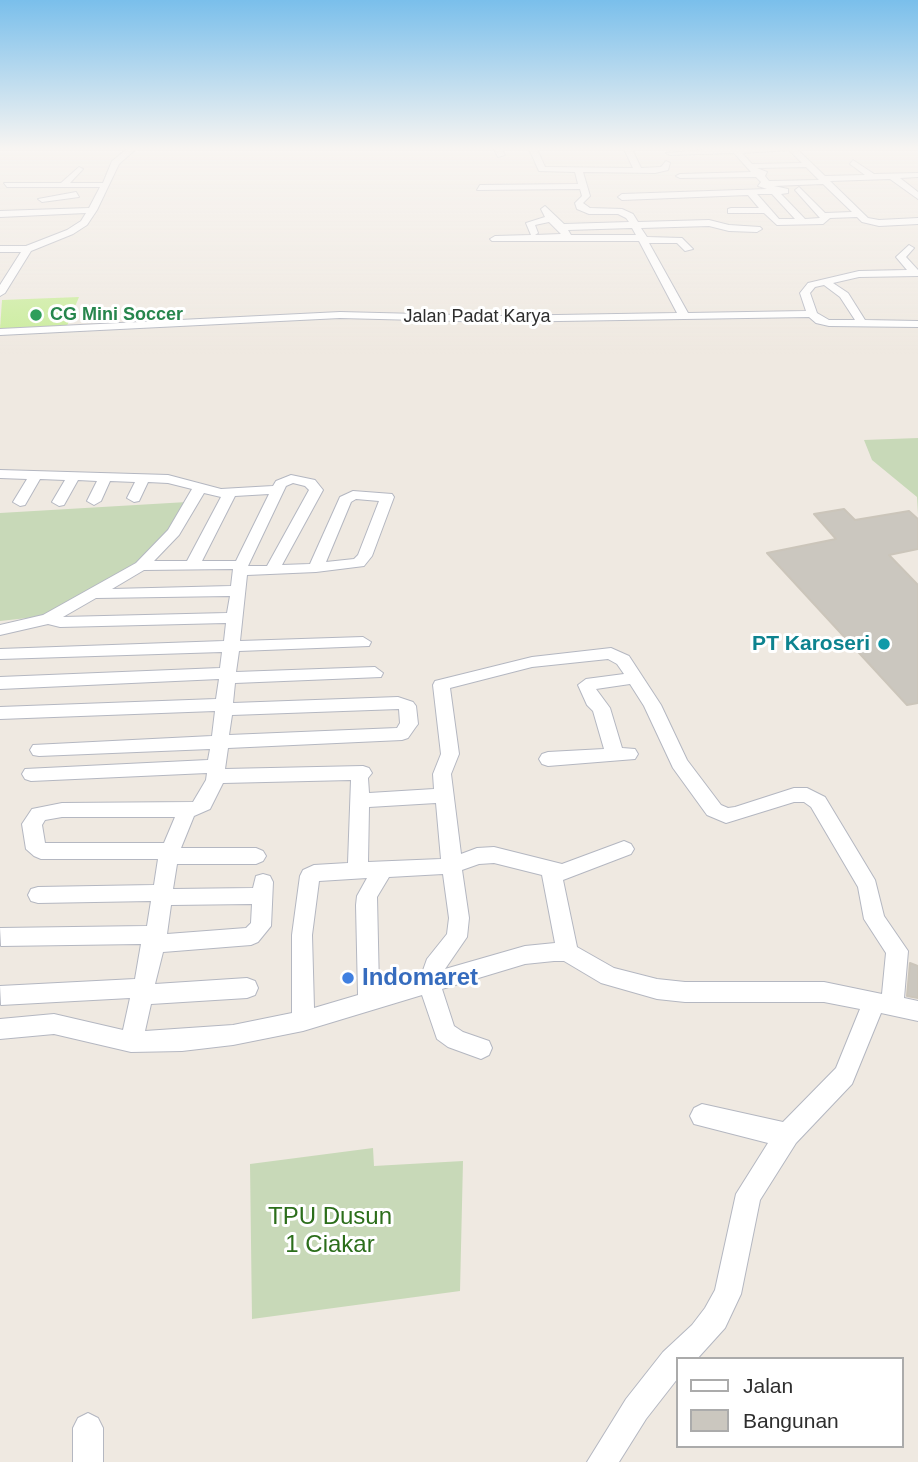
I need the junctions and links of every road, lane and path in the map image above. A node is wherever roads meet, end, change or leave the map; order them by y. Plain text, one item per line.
1 (35, 217) edge
2 (88, 217) edge
3 (629, 217) edge
4 (742, 217) edge
5 (754, 217) edge
6 (773, 217) edge
7 (799, 217) edge
8 (824, 217) edge
9 (865, 217) edge
10 (550, 219) joint
11 (918, 220) edge
12 (749, 221) junction
13 (803, 222) junction
14 (31, 225) dead end
15 (636, 225) junction
16 (562, 227) junction
17 (533, 233) dead end
18 (567, 237) junction
19 (495, 239) dead end
20 (644, 239) junction
21 (909, 248) dead end
22 (0, 249) edge
23 (27, 249) junction
24 (688, 249) dead end
25 (912, 273) edge
26 (827, 283) junction
27 (918, 286) edge
28 (0, 293) edge
29 (812, 314) junction
30 (684, 316) junction
31 (861, 322) junction
32 (918, 324) edge
33 (0, 332) edge
34 (0, 474) edge
35 (35, 476) junction
36 (73, 477) junction
37 (105, 477) junction
38 (143, 478) junction
39 (199, 489) junction
40 (277, 490) junction
41 (230, 493) junction
42 (134, 498) dead end
43 (94, 501) dead end
44 (20, 502) dead end
45 (59, 502) dead end
46 (141, 566) junction
47 (192, 566) junction
48 (316, 568) junction
49 (271, 571) junction
50 (240, 576) junction
51 (96, 594) junction
52 (234, 618) junction
53 (48, 619) junction
54 (0, 629) edge
55 (363, 642) dead end
56 (231, 646) junction
57 (0, 654) edge
58 (375, 673) dead end
59 (227, 676) junction
60 (634, 678) junction
61 (0, 683) edge
62 (223, 707) junction
63 (0, 713) edge
64 (221, 742) junction
65 (39, 750) dead end
66 (548, 759) dead end
67 (217, 771) junction
68 (31, 774) dead end
69 (444, 796) junction
70 (360, 800) junction
71 (187, 810) junction
72 (624, 849) dead end
73 (169, 853) junction
74 (256, 856) dead end
75 (452, 866) junction
76 (358, 870) junction
77 (380, 870) junction
78 (551, 871) junction
79 (38, 895) dead end
80 (162, 895) junction
81 (1, 937) edge
82 (154, 939) junction
83 (567, 952) junction
84 (430, 984) junction
85 (247, 988) dead end
86 (143, 991) junction
87 (1, 995) edge
88 (369, 1003) junction
89 (883, 1003) junction
90 (918, 1011) edge
91 (303, 1021) junction
92 (0, 1029) edge
93 (131, 1042) junction
94 (481, 1048) dead end
95 (702, 1116) dead end
96 (787, 1135) junction
97 (679, 1357) edge
98 (676, 1360) edge
99 (88, 1428) dead end
100 (88, 1462) edge
101 (602, 1462) edge

1 - 14 street
2 - 23 street
3 - 15 street
4 - 12 street
5 - 12 street
6 - 13 street
7 - 13 street
8 - 13 street
9 - 11 street
10 - 16 street
10 - 17 street
12 - 15 street
15 - 16 street
15 - 20 street
16 - 18 street
18 - 19 street
18 - 20 street
20 - 24 street
20 - 30 street
21 - 25 street
22 - 23 street
23 - 28 street
25 - 26 street
25 - 27 street
26 - 29 street
26 - 31 street
29 - 30 street, Jalan Padat Karya
29 - 31 street, Jalan Padat Karya
30 - 33 street, Jalan Padat Karya
31 - 32 street, Jalan Padat Karya
34 - 35 street
35 - 36 street
35 - 44 street
36 - 37 street
36 - 45 street
37 - 38 street
37 - 43 street
38 - 39 street
38 - 42 street
39 - 41 street
39 - 46 street
40 - 41 street
40 - 49 street
40 - 50 street
41 - 47 street
46 - 47 street
46 - 51 street
47 - 50 street
48 - 48 street
48 - 49 street
49 - 50 street
50 - 51 street
50 - 52 street
51 - 53 street
52 - 53 street
52 - 56 street
53 - 54 street
55 - 56 street
56 - 57 street
56 - 59 street
58 - 59 street
59 - 61 street
59 - 62 street
60 - 66 street
60 - 69 street
60 - 89 street
62 - 63 street
62 - 64 street
62 - 64 street
64 - 65 street
64 - 67 street
67 - 68 street
67 - 70 street
67 - 71 street
69 - 70 street
69 - 75 street
70 - 76 street
71 - 73 street
71 - 73 street
72 - 78 street
73 - 74 street
73 - 80 street
75 - 77 street
75 - 78 street
75 - 84 street
76 - 77 street
76 - 91 street
77 - 88 street
78 - 83 street
79 - 80 street
80 - 82 street
80 - 82 street
81 - 82 street
82 - 86 street
83 - 84 street
83 - 89 street
84 - 88 street
84 - 94 street
85 - 86 street
86 - 87 street
86 - 93 street
88 - 91 street
89 - 90 street
89 - 96 street
91 - 93 street
92 - 93 street
95 - 96 street
96 - 97 street
98 - 101 street
99 - 100 street

